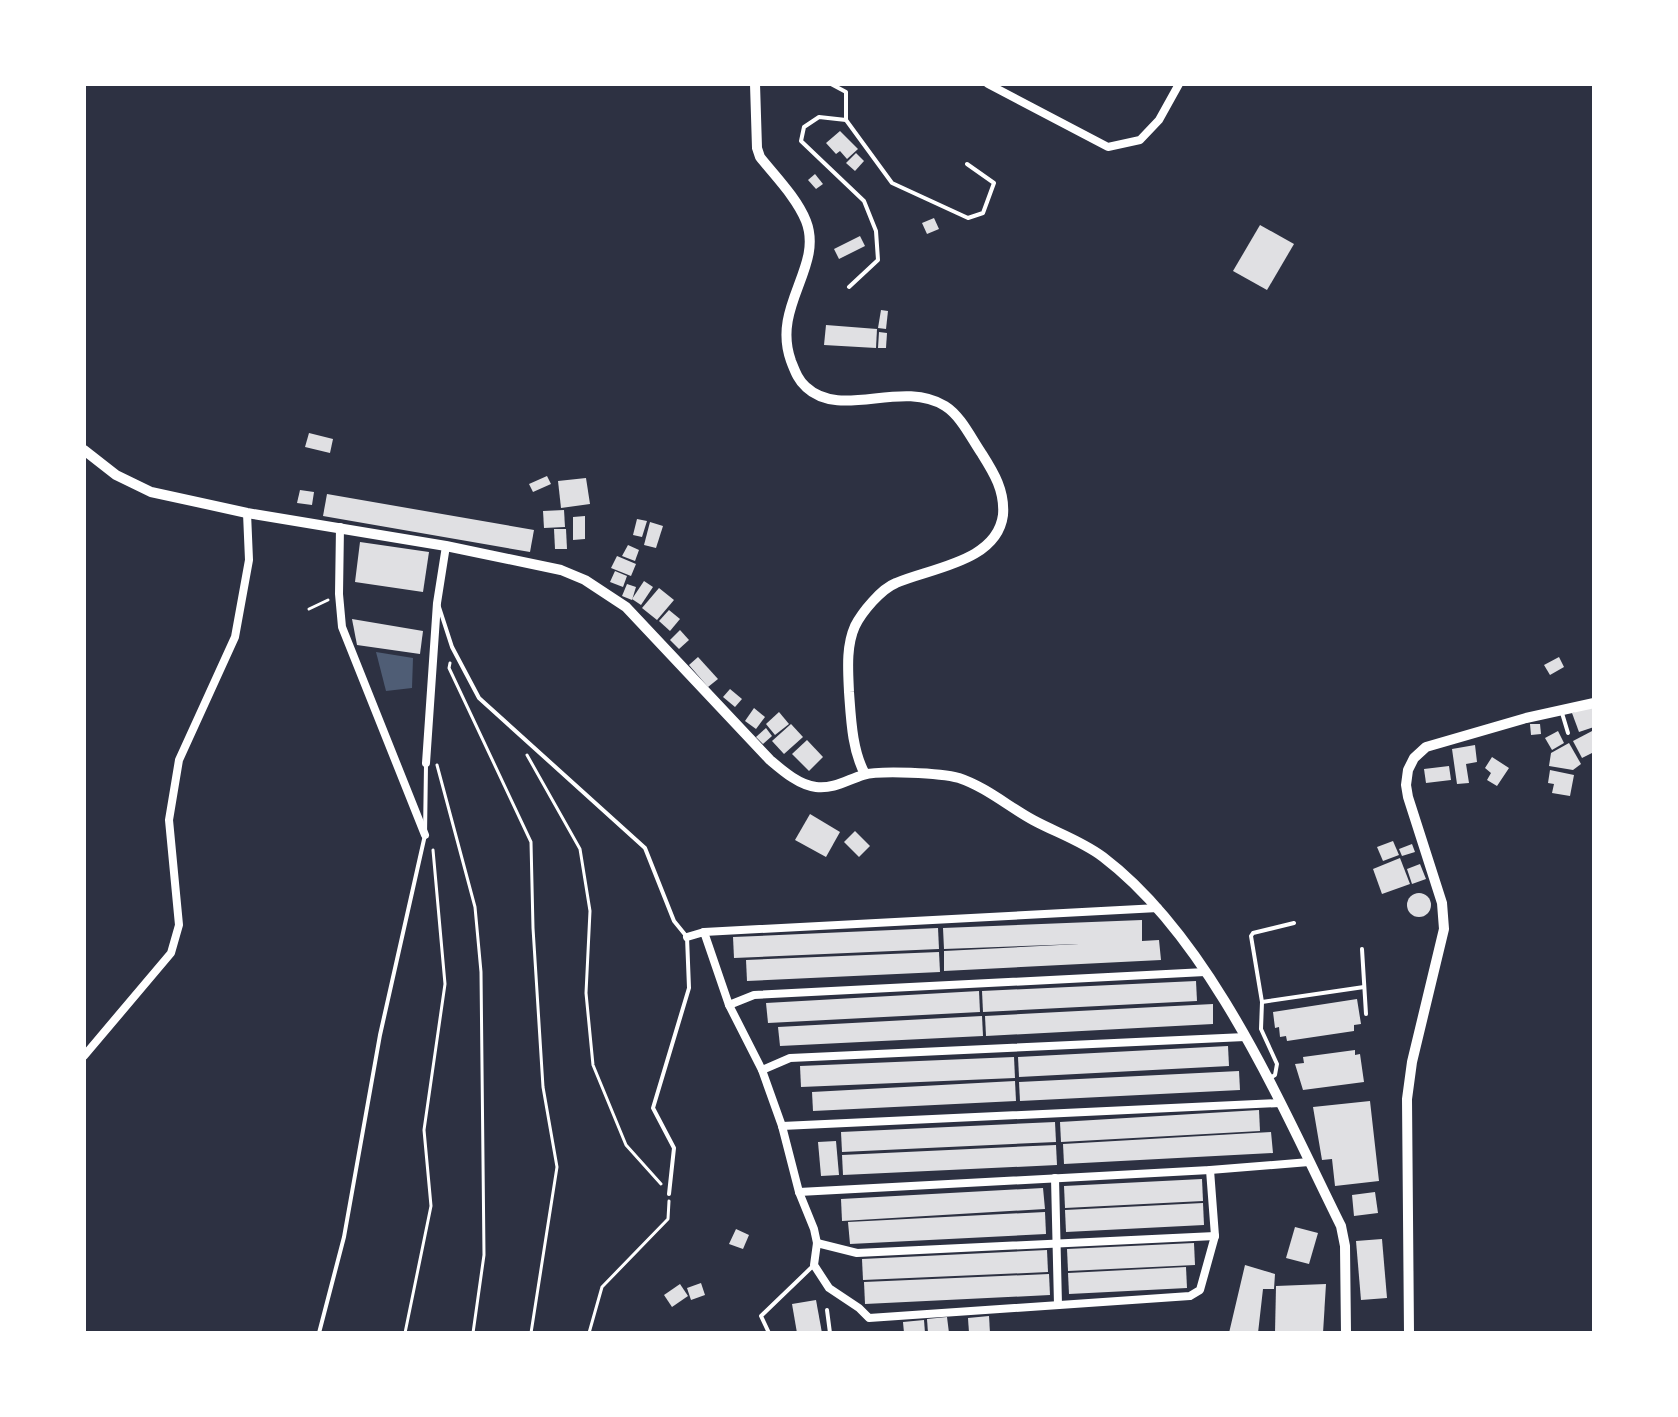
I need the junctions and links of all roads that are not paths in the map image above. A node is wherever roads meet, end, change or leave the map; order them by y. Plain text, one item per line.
1 (755, 84) edge
2 (831, 84) edge
3 (988, 84) edge
4 (1179, 84) edge
5 (846, 120) junction
6 (967, 164) dead end
7 (849, 287) dead end
8 (84, 450) edge
9 (247, 513) junction
10 (340, 527) junction
11 (446, 546) junction
12 (437, 603) junction
13 (1594, 703) edge
14 (1561, 710) junction
15 (1568, 733) dead end
16 (426, 763) joint
17 (865, 774) junction
18 (428, 838) junction
19 (1159, 908) junction
20 (1294, 923) dead end
21 (704, 932) junction
22 (687, 937) junction
23 (1362, 949) dead end
24 (1205, 972) junction
25 (1364, 987) junction
26 (1262, 1002) junction
27 (729, 1005) junction
28 (1366, 1014) dead end
29 (1245, 1037) junction
30 (85, 1051) edge
31 (762, 1070) junction
32 (1268, 1080) junction
33 (1280, 1103) junction
34 (782, 1126) junction
35 (1309, 1162) junction
36 (1210, 1170) junction
37 (1055, 1178) junction
38 (799, 1192) junction
39 (669, 1194) road end
40 (1215, 1236) junction
41 (817, 1243) junction
42 (1058, 1243) junction
43 (814, 1265) junction
44 (1058, 1305) junction
45 (827, 1310) dead end
46 (319, 1333) edge
47 (769, 1333) edge
48 (830, 1333) edge
49 (1346, 1333) edge
50 (1409, 1333) edge

1 - 17 street
2 - 5 lane
3 - 4 street
5 - 6 lane
5 - 7 lane
8 - 9 street
9 - 10 street
9 - 30 street
10 - 11 street
10 - 18 street
11 - 12 street
11 - 17 street
12 - 16 street
12 - 22 lane
13 - 14 street
14 - 15 lane
14 - 50 street
16 - 18 lane
17 - 19 street
18 - 46 lane
19 - 21 street
19 - 24 street
20 - 26 lane
21 - 22 street
21 - 27 street
22 - 39 lane
23 - 25 lane
24 - 27 street
24 - 29 street
25 - 26 lane
25 - 28 lane
26 - 32 lane
27 - 31 street
29 - 31 street
29 - 32 street
31 - 34 street
32 - 33 street
33 - 34 street
33 - 35 street
34 - 38 street
35 - 36 street
35 - 49 street
36 - 37 street
36 - 40 street
37 - 38 street
37 - 42 street
38 - 41 street
40 - 42 street
40 - 44 street
41 - 42 street
41 - 43 street
42 - 44 street
43 - 44 street
43 - 47 lane
45 - 48 lane

